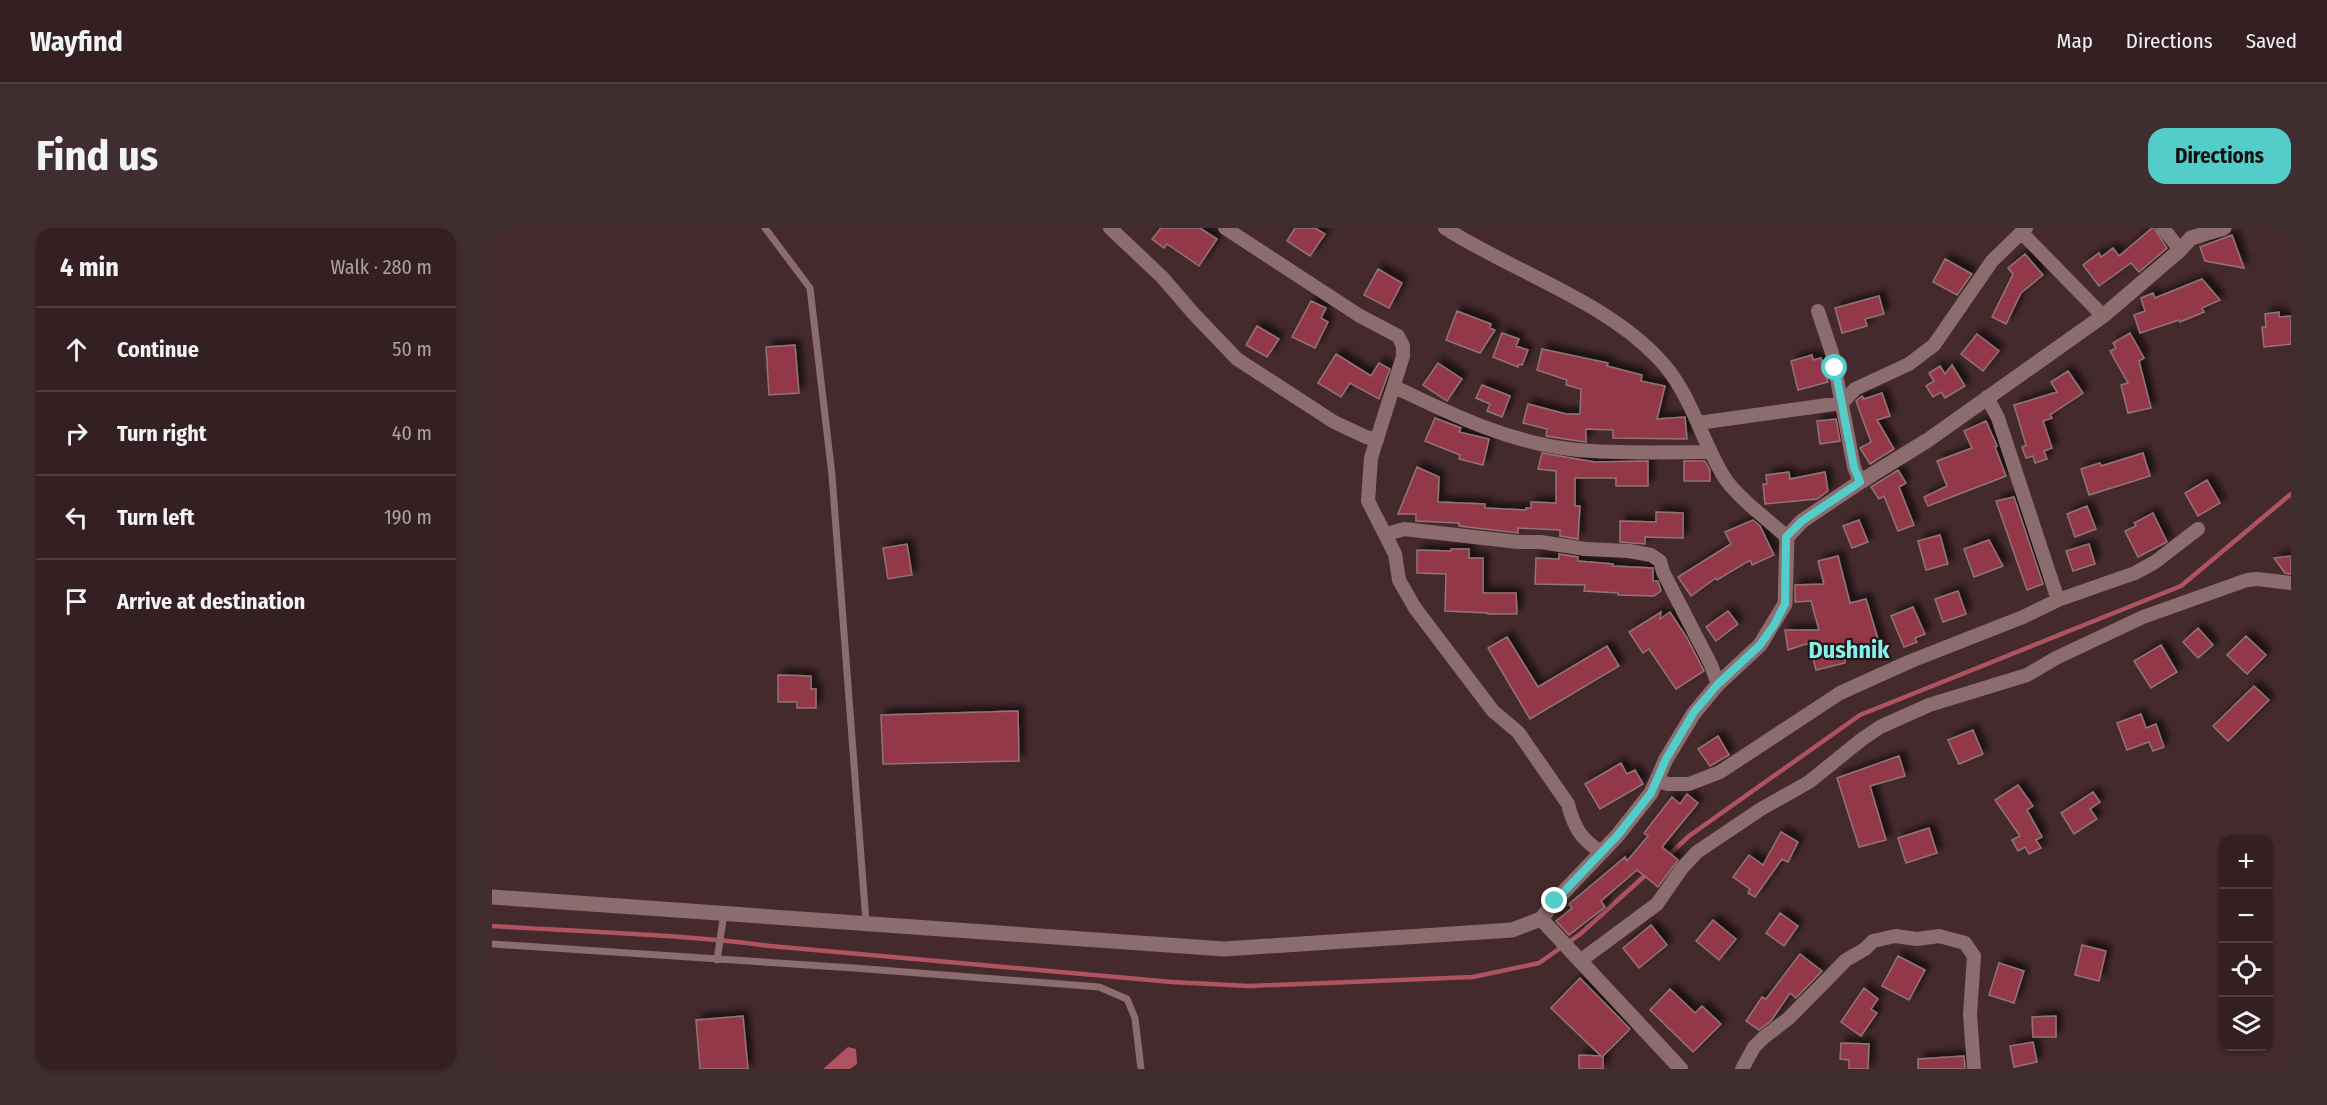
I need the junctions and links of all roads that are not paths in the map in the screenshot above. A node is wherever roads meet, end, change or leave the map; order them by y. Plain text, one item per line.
1 (765, 228) edge
2 (1110, 228) edge
3 (1224, 228) edge
4 (1445, 228) edge
5 (2163, 228) edge
6 (2224, 228) edge
7 (2024, 230) edge
8 (2180, 250) junction
9 (1818, 311) dead end
10 (2103, 316) junction
11 (1395, 387) junction
12 (1987, 397) junction
13 (1842, 402) junction
14 (1698, 423) junction
15 (1377, 440) junction
16 (1711, 452) junction
17 (1860, 482) junction
18 (2198, 529) dead end
19 (1387, 534) junction
20 (1786, 537) junction
21 (2291, 583) edge
22 (2058, 600) junction
23 (1718, 684) junction
24 (1658, 781) junction
25 (1602, 852) junction
26 (492, 897) edge
27 (724, 913) junction
28 (1541, 919) junction
29 (866, 922) junction
30 (492, 944) edge
31 (1576, 957) junction
32 (717, 960) junction
33 (1141, 1069) edge
34 (1681, 1069) edge
35 (1742, 1069) edge
36 (1974, 1069) edge

1 - 29 lane
2 - 15 street
3 - 11 street
4 - 14 street
5 - 8 street
6 - 8 street
7 - 10 street
7 - 13 street
8 - 10 street
9 - 13 street
10 - 12 street
11 - 15 street
11 - 16 street
12 - 17 street
12 - 22 street
13 - 14 street
13 - 17 street
14 - 16 street
15 - 19 street
16 - 20 street
17 - 20 street
18 - 22 street
19 - 23 street
19 - 25 street
20 - 23 street
21 - 31 street
22 - 24 street
23 - 24 street
24 - 25 street
25 - 28 street
26 - 27 street
27 - 29 street
27 - 32 lane
28 - 29 street
28 - 31 street
30 - 32 lane
31 - 34 street
32 - 33 lane
35 - 36 street

